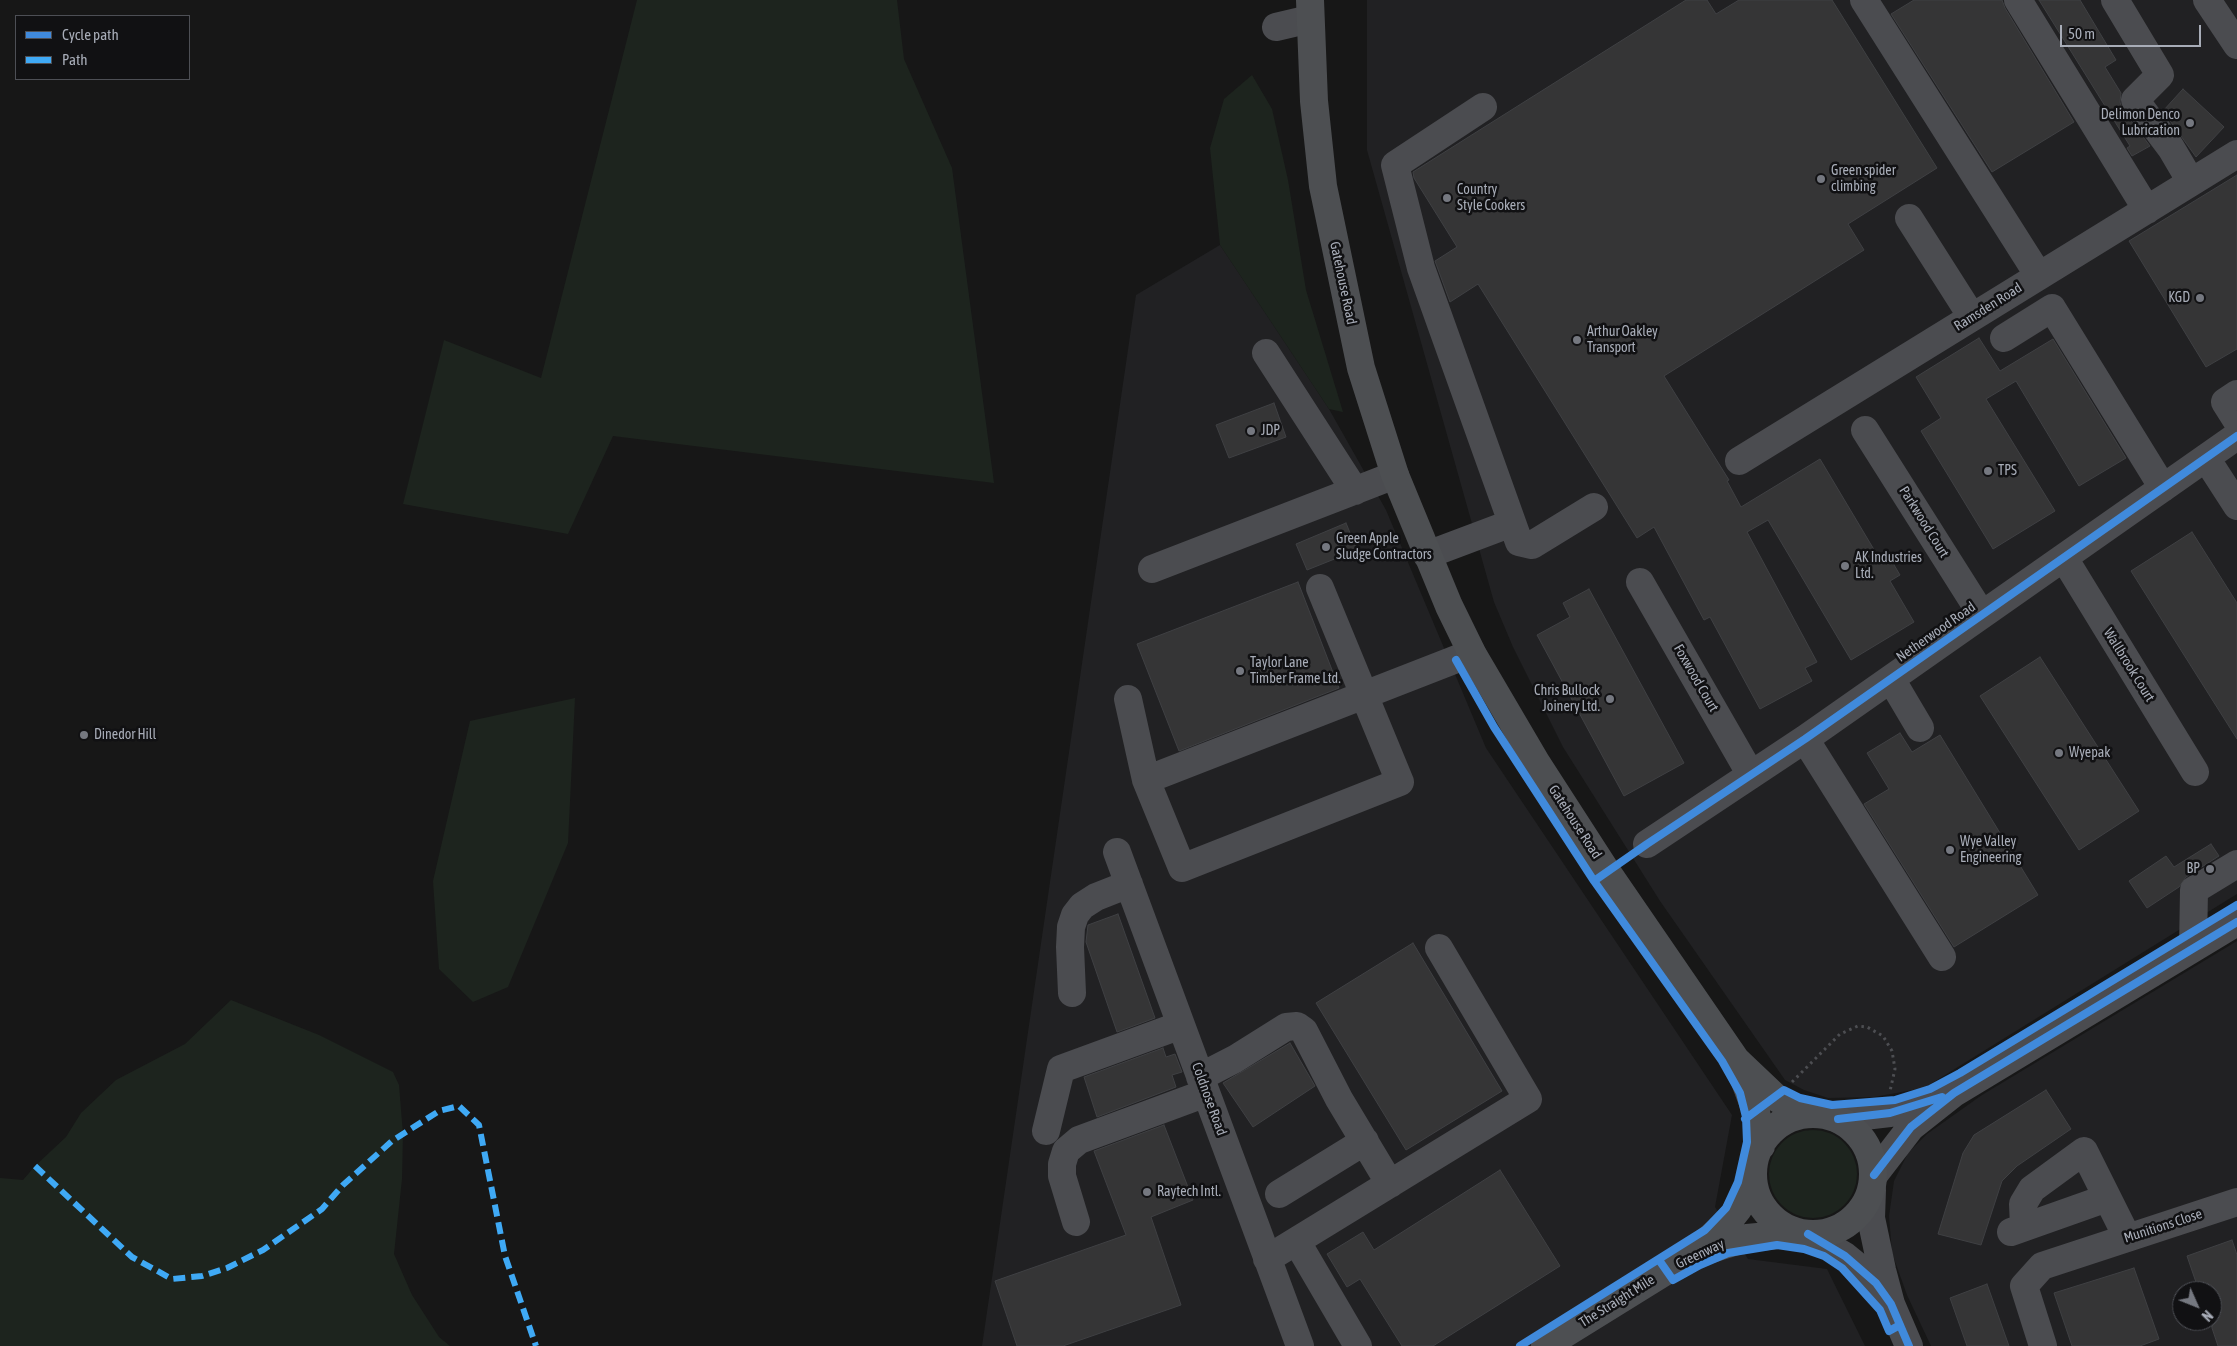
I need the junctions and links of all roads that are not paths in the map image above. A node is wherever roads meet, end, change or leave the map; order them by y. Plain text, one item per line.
1 (1864, 0) edge
2 (2018, 0) edge
3 (2115, 0) edge
4 (2207, 0) edge
5 (1310, 10) edge
6 (1276, 26) dead end
7 (2237, 45) edge
8 (1483, 108) dead end
9 (2237, 154) edge
10 (2191, 182) junction
11 (2147, 210) junction
12 (1909, 218) dead end
13 (2039, 276) junction
14 (1972, 318) junction
15 (2004, 338) dead end
16 (1266, 353) dead end
17 (2237, 394) edge
18 (2237, 421) edge
19 (1866, 430) dead end
20 (2237, 436) edge
21 (2206, 458) junction
22 (1739, 461) dead end
23 (1396, 475) junction
24 (2163, 488) junction
25 (1355, 490) junction
26 (2237, 506) edge
27 (1594, 507) dead end
28 (1512, 523) junction
29 (1427, 555) junction
30 (2064, 558) junction
31 (1152, 569) dead end
32 (1640, 582) dead end
33 (1320, 588) dead end
34 (1982, 615) junction
35 (1472, 653) junction
36 (1891, 679) junction
37 (1364, 696) junction
38 (1128, 699) dead end
39 (1920, 728) dead end
40 (1805, 739) junction
41 (2195, 772) dead end
42 (1751, 775) junction
43 (1146, 780) junction
44 (1647, 844) dead end
45 (1117, 852) dead end
46 (2237, 864) edge
47 (1129, 884) junction
48 (2237, 922) edge
49 (1439, 948) dead end
50 (2193, 948) junction
51 (1942, 957) dead end
52 (1072, 993) dead end
53 (1181, 1025) junction
54 (1736, 1060) junction
55 (1203, 1085) junction
56 (1954, 1093) junction
57 (1810, 1114) junction
58 (1838, 1119) junction
59 (1046, 1131) dead end
60 (1364, 1141) junction
61 (1760, 1146) junction
62 (1753, 1177) junction
63 (1873, 1182) junction
64 (1390, 1184) junction
65 (1279, 1194) dead end
66 (2107, 1198) junction
67 (2237, 1202) edge
68 (1076, 1222) dead end
69 (1804, 1234) junction
70 (2127, 1237) junction
71 (1297, 1242) junction
72 (1690, 1256) junction
73 (1268, 1259) junction
74 (1891, 1304) junction
75 (1300, 1346) edge
76 (1358, 1346) edge
77 (1544, 1346) edge
78 (1910, 1346) edge
79 (2043, 1346) edge

1 - 13 street
2 - 11 street
3 - 10 street
4 - 7 street
5 - 6 street
5 - 23 main road, Gatehouse Road
8 - 28 street
9 - 10 street, Ramsden Road
10 - 11 street, Ramsden Road
11 - 13 street, Ramsden Road
12 - 14 street
13 - 14 street, Ramsden Road
14 - 22 street, Ramsden Road
15 - 24 street
16 - 25 street
17 - 18 street
19 - 34 street, Parkwood Court
20 - 21 street, Netherwood Road
21 - 24 street, Netherwood Road
21 - 26 street
23 - 25 street
23 - 29 main road, Gatehouse Road
24 - 30 street, Netherwood Road
25 - 31 street
27 - 28 street
28 - 29 street
29 - 35 main road, Gatehouse Road
30 - 34 street, Netherwood Road
30 - 41 street, Wallbrook Court
32 - 42 street, Foxwood Court
33 - 37 street
34 - 36 street, Netherwood Road
35 - 37 street
35 - 54 main road, Gatehouse Road
36 - 39 street
36 - 40 street, Netherwood Road
37 - 43 street
37 - 43 street
38 - 43 street
40 - 42 street, Netherwood Road
40 - 51 street
42 - 44 street, Netherwood Road
45 - 47 street, Coldnose Road
46 - 50 street
47 - 52 street
47 - 53 street, Coldnose Road
48 - 50 street
49 - 64 street
50 - 56 street
53 - 55 street, Coldnose Road
53 - 59 street
54 - 57 main road, Gatehouse Road
54 - 61 main road, Gatehouse Road
55 - 60 street
55 - 68 street
55 - 73 street, Coldnose Road
56 - 58 street
56 - 63 street
57 - 58 main road
57 - 61 main road
58 - 63 main road
60 - 64 street
60 - 65 street
61 - 62 main road
62 - 69 main road
62 - 72 main road, The Straight Mile
63 - 69 main road
63 - 74 street
64 - 71 street
66 - 66 street
66 - 70 street
67 - 70 street, Munitions Close
69 - 72 main road, The Straight Mile
69 - 74 street
70 - 79 street, Munitions Close
71 - 73 street
71 - 76 street
72 - 77 main road, The Straight Mile
73 - 75 street, Coldnose Road
74 - 78 street

